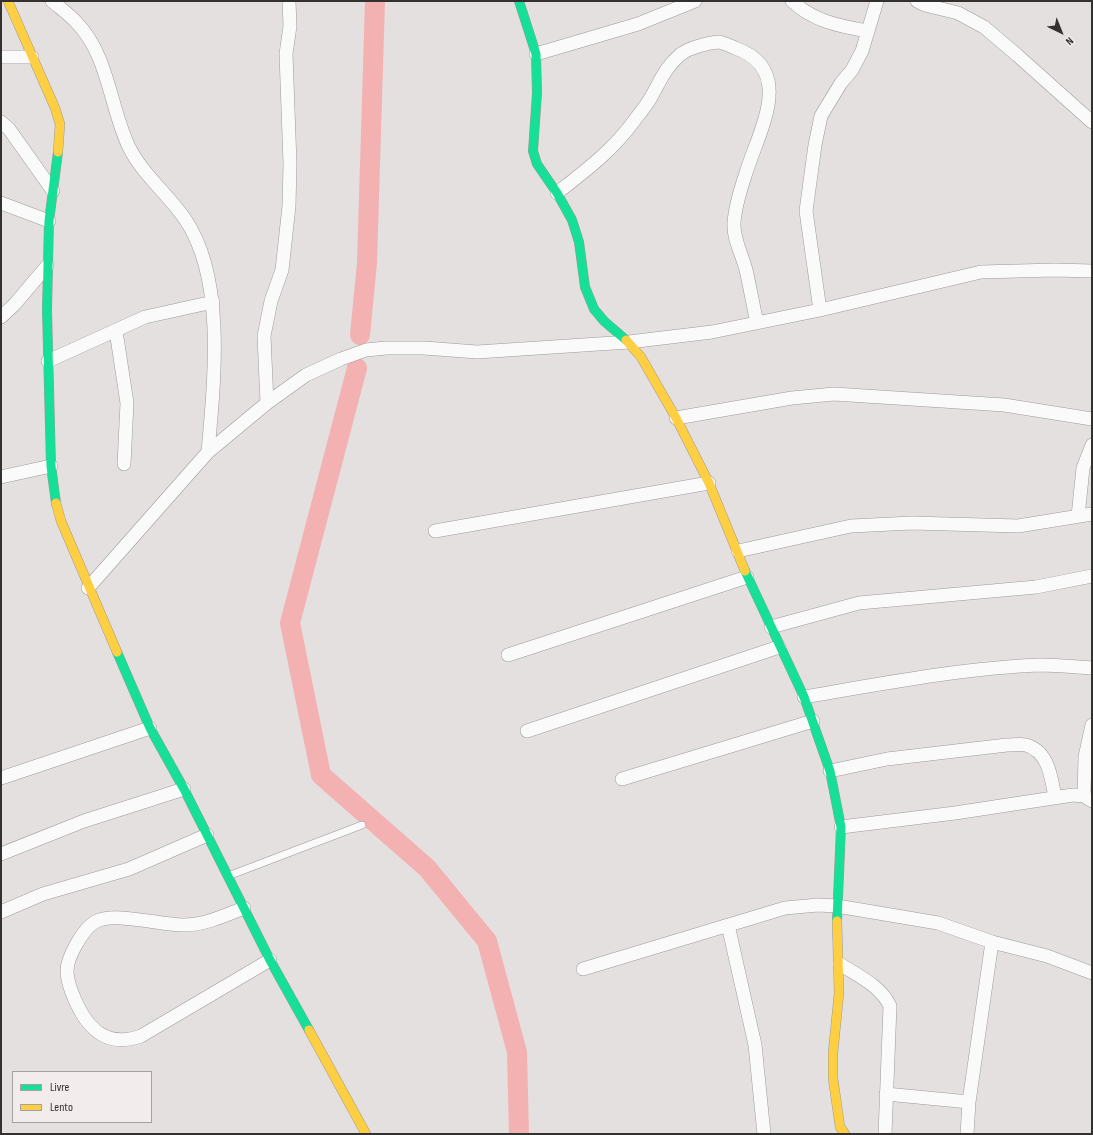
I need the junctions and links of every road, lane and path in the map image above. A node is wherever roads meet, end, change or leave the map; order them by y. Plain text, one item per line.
1 (8, 1) edge
2 (52, 1) edge
3 (289, 1) edge
4 (518, 1) edge
5 (695, 1) edge
6 (792, 1) edge
7 (877, 1) edge
8 (917, 1) edge
9 (867, 31) junction
10 (536, 54) junction
11 (1, 57) edge
12 (32, 57) junction
13 (1, 122) edge
14 (1092, 122) edge
15 (53, 191) junction
16 (557, 193) junction
17 (1, 203) edge
18 (49, 221) junction
19 (47, 266) junction
20 (1092, 271) edge
21 (213, 302) junction
22 (820, 310) junction
23 (1, 317) edge
24 (757, 323) junction
25 (116, 331) junction
26 (629, 342) junction
27 (48, 361) junction
28 (267, 403) junction
29 (676, 418) junction
30 (1092, 418) edge
31 (1092, 445) edge
32 (208, 452) junction
33 (124, 464) dead end
34 (51, 466) junction
35 (1, 477) edge
36 (709, 483) junction
37 (1092, 514) edge
38 (1078, 516) junction
39 (435, 531) dead end
40 (738, 551) junction
41 (1092, 576) edge
42 (747, 577) junction
43 (88, 588) junction
44 (771, 627) junction
45 (779, 647) junction
46 (508, 656) dead end
47 (1092, 668) edge
48 (804, 697) junction
49 (813, 721) junction
50 (1092, 725) edge
51 (150, 728) junction
52 (527, 731) dead end
53 (830, 771) junction
54 (1, 778) edge
55 (622, 779) dead end
56 (184, 789) junction
57 (1055, 797) junction
58 (1088, 798) edge
59 (362, 825) dead end
60 (841, 827) junction
61 (207, 835) junction
62 (1, 854) edge
63 (228, 876) junction
64 (838, 906) junction
65 (244, 908) junction
66 (1, 912) edge
67 (728, 924) junction
68 (992, 942) junction
69 (270, 960) junction
70 (840, 964) junction
71 (583, 969) dead end
72 (1092, 973) edge
73 (886, 1094) junction
74 (969, 1102) junction
75 (366, 1134) edge
76 (764, 1134) edge
77 (845, 1134) edge
78 (885, 1134) edge
79 (967, 1134) edge

1 - 12 street
2 - 21 street
3 - 28 street
4 - 10 street
5 - 10 street
6 - 9 street
7 - 9 street
8 - 14 street
9 - 22 street
10 - 16 street
11 - 12 street
12 - 15 street
13 - 15 street
15 - 18 street
16 - 24 street
16 - 26 street
17 - 18 street
18 - 19 street
19 - 23 street
19 - 27 street
20 - 22 street
21 - 25 street
21 - 32 street
22 - 24 street
24 - 26 street
25 - 27 street
25 - 33 street
26 - 28 street
26 - 29 street
27 - 34 street
28 - 32 street
29 - 30 street
29 - 36 street
31 - 38 street
32 - 43 street
34 - 35 street
34 - 43 street
36 - 39 street
36 - 40 street
37 - 38 street
38 - 40 street
40 - 42 street
41 - 44 street
42 - 44 street
42 - 46 street
43 - 51 street
44 - 45 street
45 - 48 street
45 - 52 street
47 - 48 street
48 - 49 street
49 - 53 street
49 - 55 street
50 - 58 street
51 - 54 street
51 - 56 street
53 - 57 street
53 - 60 street
56 - 61 street
56 - 62 street
57 - 58 street
57 - 60 street
59 - 63 lane
60 - 64 street
61 - 63 street
61 - 66 street
63 - 65 street
64 - 67 street
64 - 68 street
64 - 70 street
65 - 69 street
65 - 69 street
67 - 71 street
67 - 76 street
68 - 72 street
68 - 74 street
69 - 75 street
70 - 73 street
70 - 77 street
73 - 74 street
73 - 78 street
74 - 79 street

